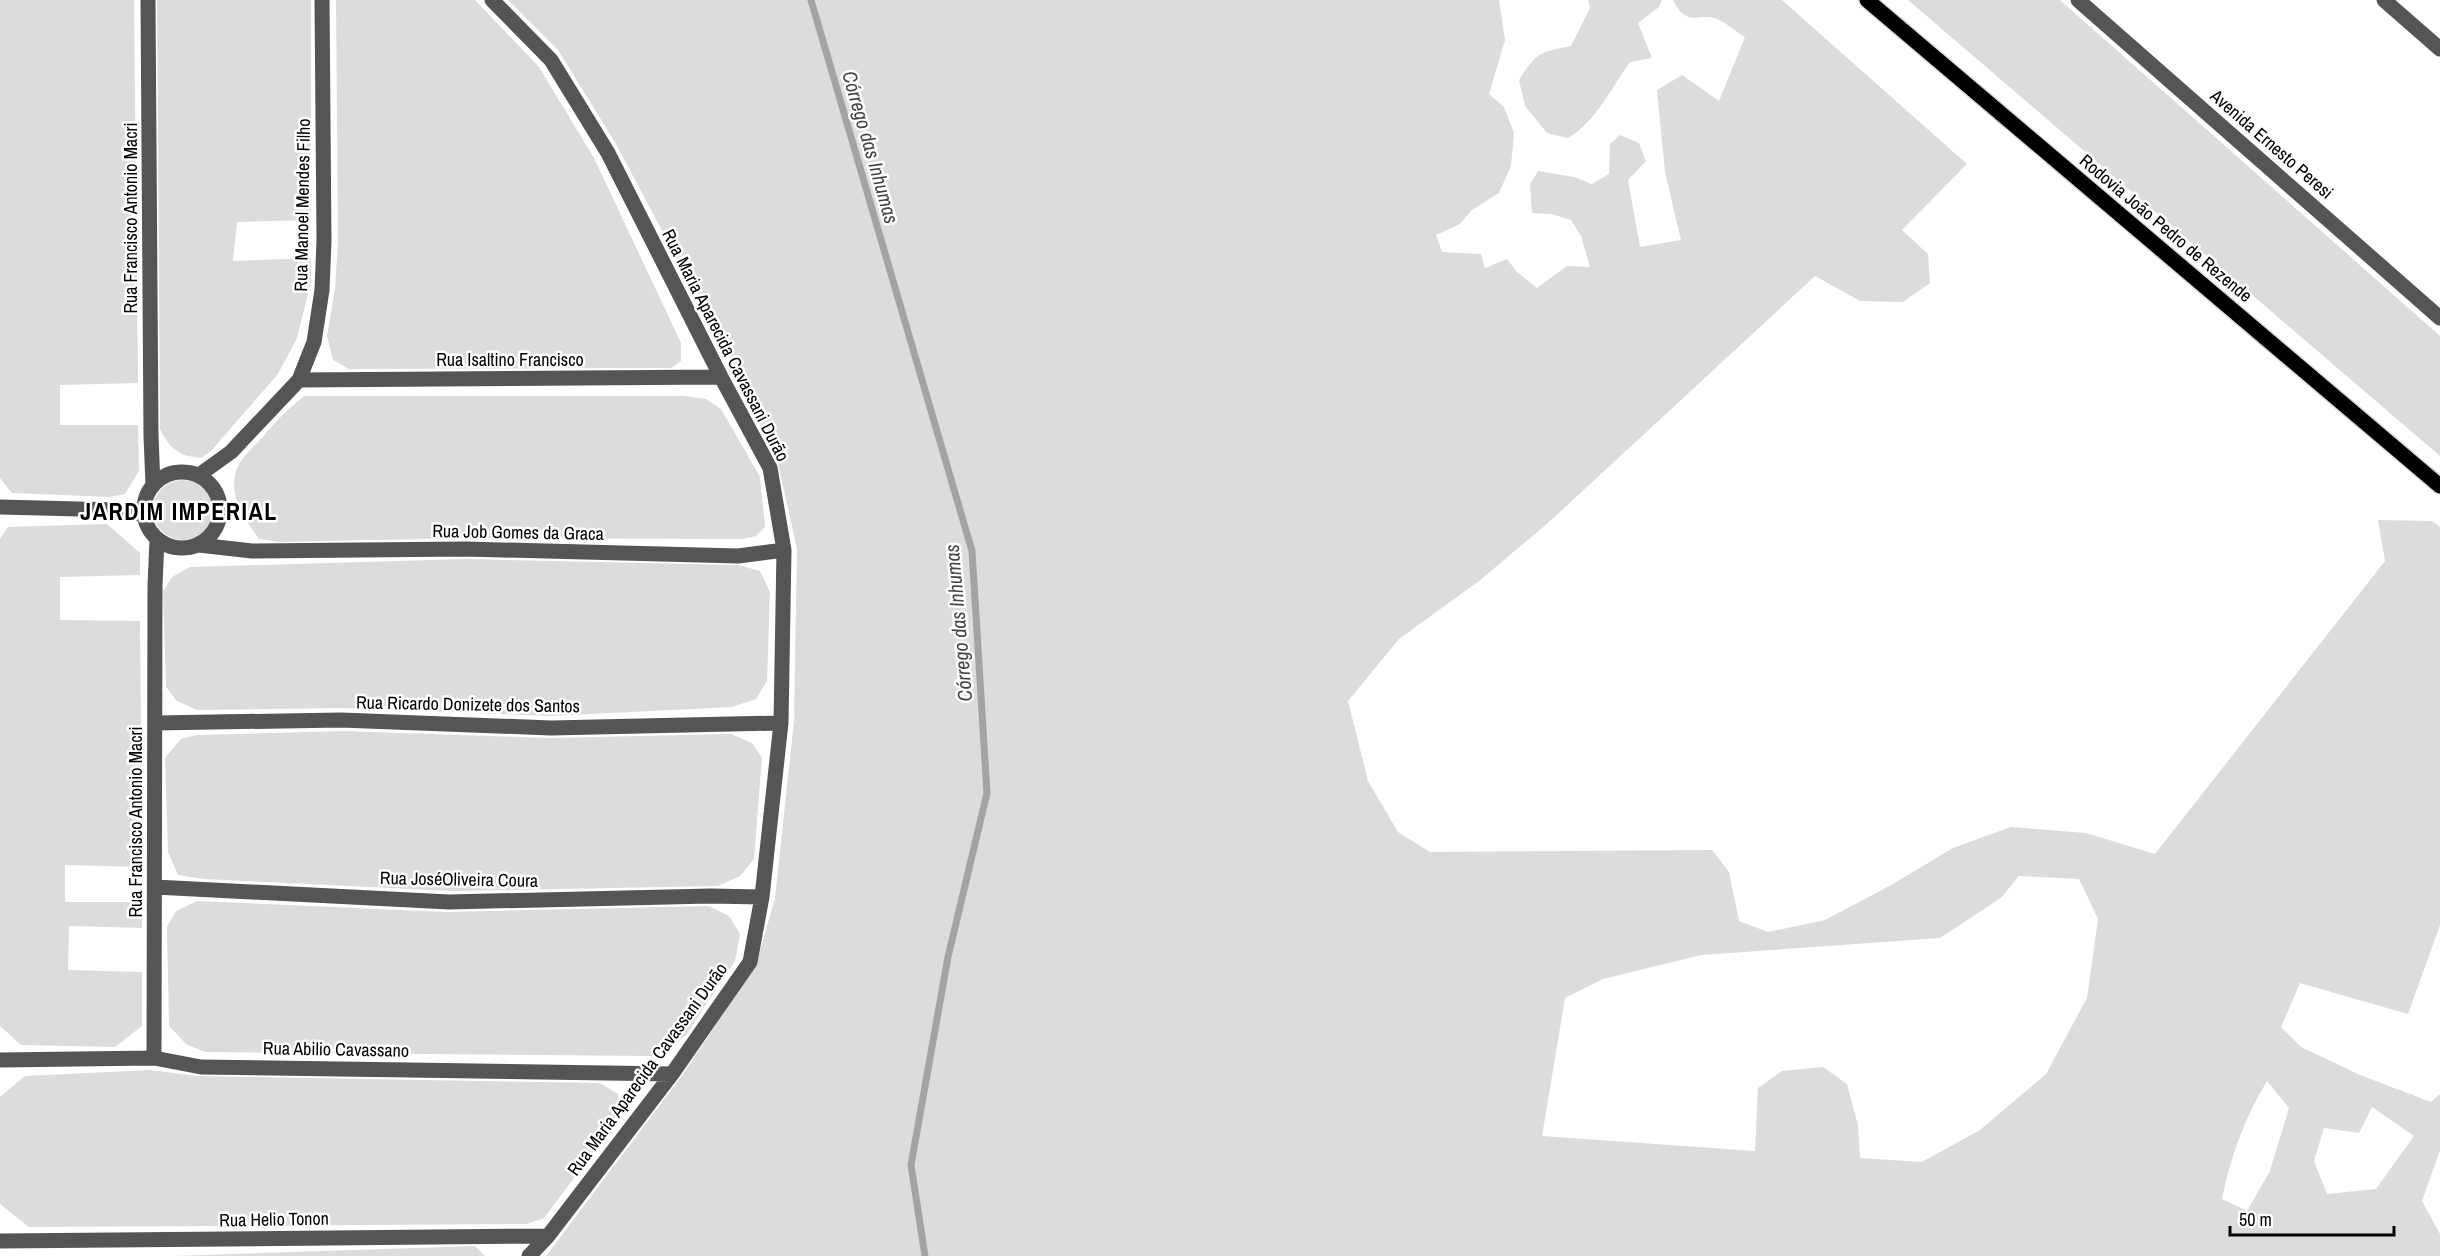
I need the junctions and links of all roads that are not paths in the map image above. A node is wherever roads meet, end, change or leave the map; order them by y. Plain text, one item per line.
1 (148, 0) edge
2 (322, 0) edge
3 (492, 0) edge
4 (1867, 0) edge
5 (2078, 0) edge
6 (2384, 0) edge
7 (2440, 49) edge
8 (2438, 312) edge
9 (721, 377) junction
10 (299, 380) junction
11 (231, 452) junction
12 (199, 475) junction
13 (159, 480) junction
14 (212, 485) junction
15 (2440, 486) edge
16 (0, 507) edge
17 (144, 509) junction
18 (215, 531) junction
19 (164, 544) junction
20 (199, 545) junction
21 (784, 550) junction
22 (252, 551) junction
23 (155, 723) junction
24 (781, 723) junction
25 (155, 887) junction
26 (762, 897) junction
27 (154, 1058) junction
28 (0, 1060) edge
29 (672, 1074) junction
30 (548, 1236) junction
31 (0, 1241) edge
32 (529, 1256) edge

1 - 13 street, Rua Francisco Antonio Macri
2 - 10 street, Rua Manoel Mendes Filho
3 - 9 street, Rua Maria Aparecida Cavassani Durão
4 - 15 main road, Rodovia João Pedro de Rezende
5 - 8 street, Avenida Ernesto Peresi
6 - 7 street
9 - 10 street, Rua Isaltino Francisco
9 - 21 street, Rua Maria Aparecida Cavassani Durão
10 - 11 street, Rua Manoel Mendes Filho
11 - 12 street, Rua Manoel Mendes Filho
11 - 14 street, Rua Manoel Mendes Filho
12 - 13 street
12 - 14 street
13 - 17 street
14 - 18 street
16 - 17 street
17 - 19 street
18 - 20 street
18 - 22 street, Rua Job Gomes da Graca
19 - 20 street
19 - 23 street, Rua Francisco Antonio Macri
20 - 22 street, Rua Job Gomes da Graca
21 - 22 street, Rua Job Gomes da Graca
21 - 24 street, Rua Maria Aparecida Cavassani Durão
23 - 24 street, Rua Ricardo Donizete dos Santos
23 - 25 street, Rua Francisco Antonio Macri
24 - 26 street, Rua Maria Aparecida Cavassani Durão
25 - 26 street, Rua JoséOliveira Coura
25 - 27 street, Rua Francisco Antonio Macri
26 - 29 street, Rua Maria Aparecida Cavassani Durão
27 - 28 street, Rua Abilio Cavassano
27 - 29 street, Rua Abilio Cavassano
29 - 30 street, Rua Maria Aparecida Cavassani Durão
30 - 31 street, Rua Helio Tonon
30 - 32 street, Rua Maria Aparecida Cavassani Durão

